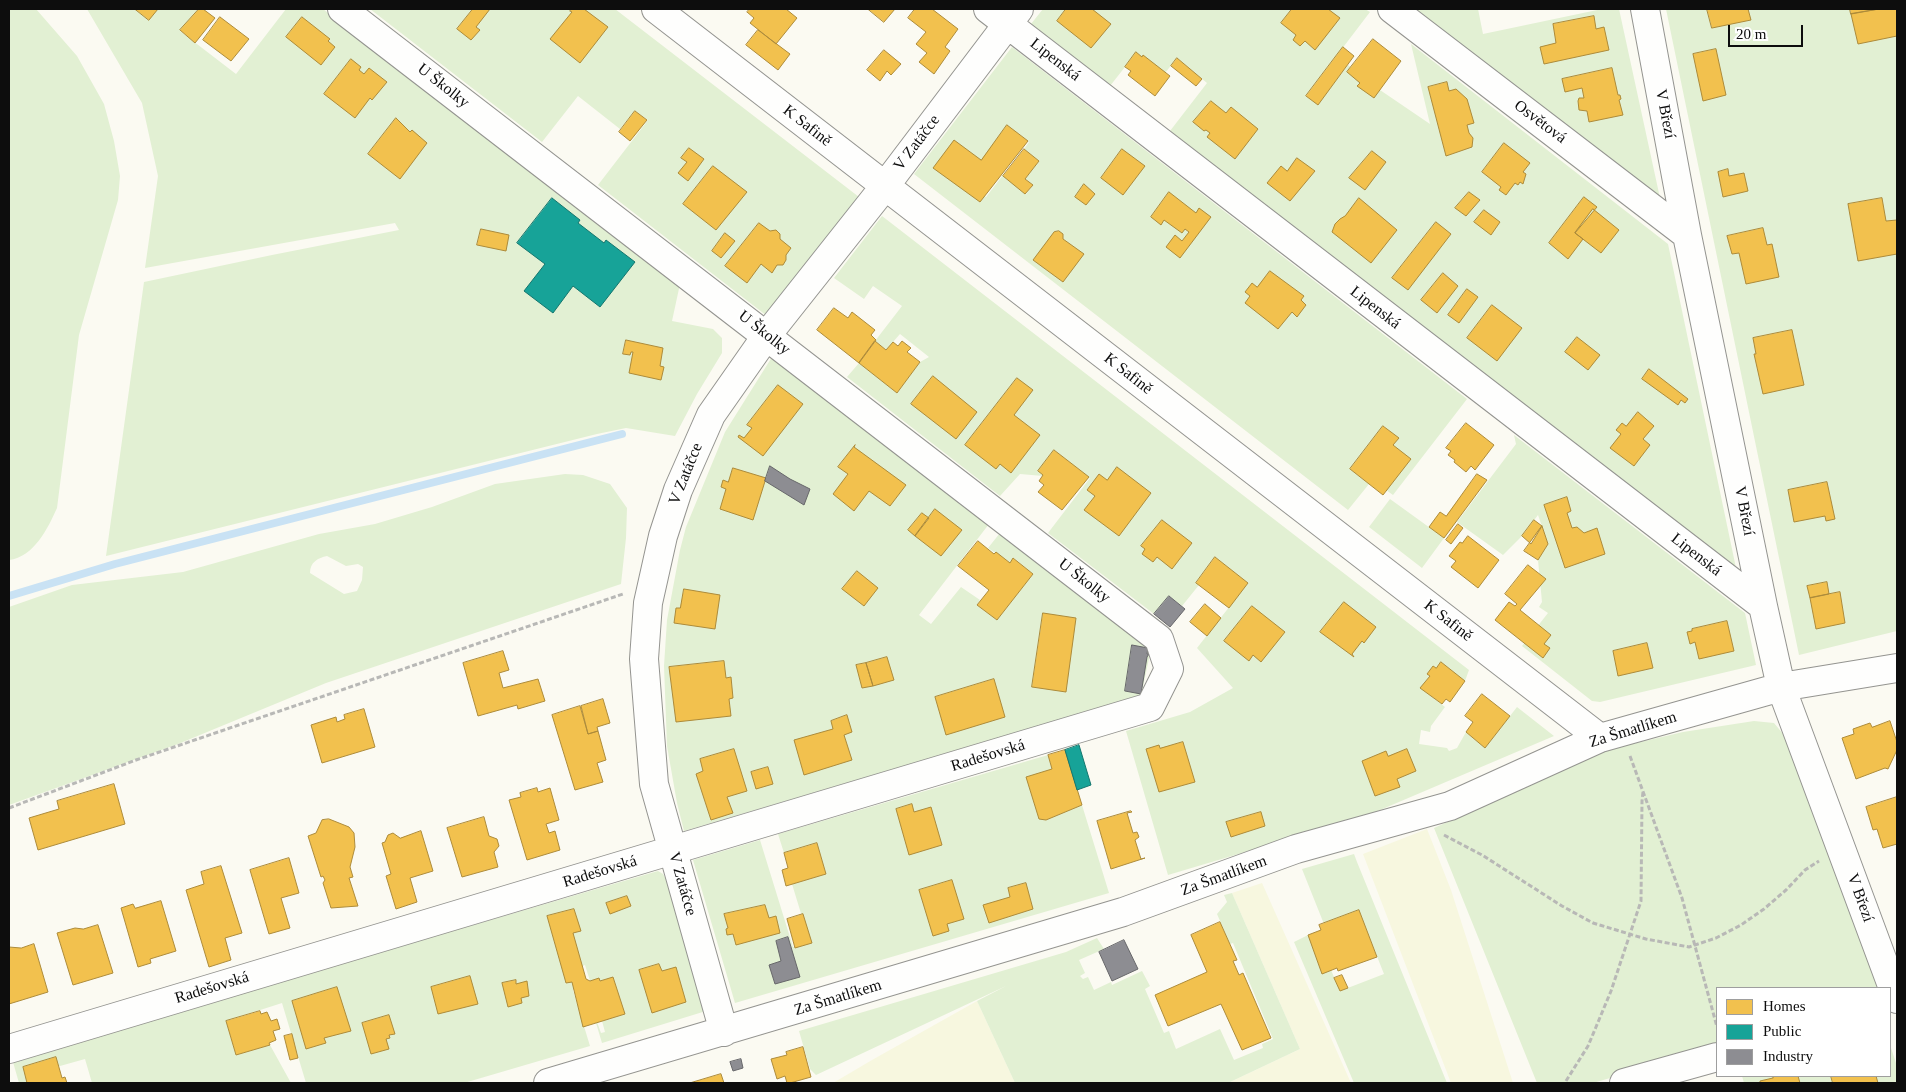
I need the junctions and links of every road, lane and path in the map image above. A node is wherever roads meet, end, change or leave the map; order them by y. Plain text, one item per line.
1 (342, 9) edge
2 (656, 9) edge
3 (1392, 9) edge
4 (1645, 9) edge
5 (1005, 14) edge
6 (884, 186) junction
7 (1687, 235) junction
8 (767, 336) junction
9 (652, 584) junction
10 (1763, 606) junction
11 (1897, 668) edge
12 (1169, 669) joint
13 (1781, 687) junction
14 (1611, 735) junction
15 (1643, 792) junction
16 (9, 808) edge
17 (1429, 812) junction
18 (673, 851) junction
19 (1842, 851) junction
20 (1630, 934) junction
21 (1695, 946) junction
22 (1897, 999) edge
23 (1716, 1022) edge
24 (724, 1032) junction
25 (9, 1049) edge
26 (1716, 1057) edge
27 (1566, 1081) dead end
28 (548, 1083) edge
29 (1624, 1083) edge

1 - 8 street, U Školky
2 - 6 street, K Safině
3 - 7 street, Osvětová
4 - 7 street, V Březí
5 - 6 street, V Zatáčce
5 - 10 street, Lipenská
6 - 8 street, V Zatáčce
6 - 14 street, K Safině
7 - 10 street, V Březí
8 - 9 street, V Zatáčce
8 - 12 street, U Školky
9 - 16 path
9 - 18 street, V Zatáčce
10 - 13 street, V Březí
11 - 13 street, Za Šmatlíkem
12 - 18 street, Radešovská
13 - 14 street, Za Šmatlíkem
13 - 19 street, V Březí
14 - 15 path
14 - 17 street, Za Šmatlíkem
15 - 20 path
15 - 21 path
17 - 20 path
17 - 24 street, Za Šmatlíkem
18 - 24 street, V Zatáčce
18 - 25 street, Radešovská
19 - 21 path
19 - 22 street, V Březí
20 - 21 path
20 - 27 path
21 - 23 path
24 - 28 street, Za Šmatlíkem
26 - 29 street

